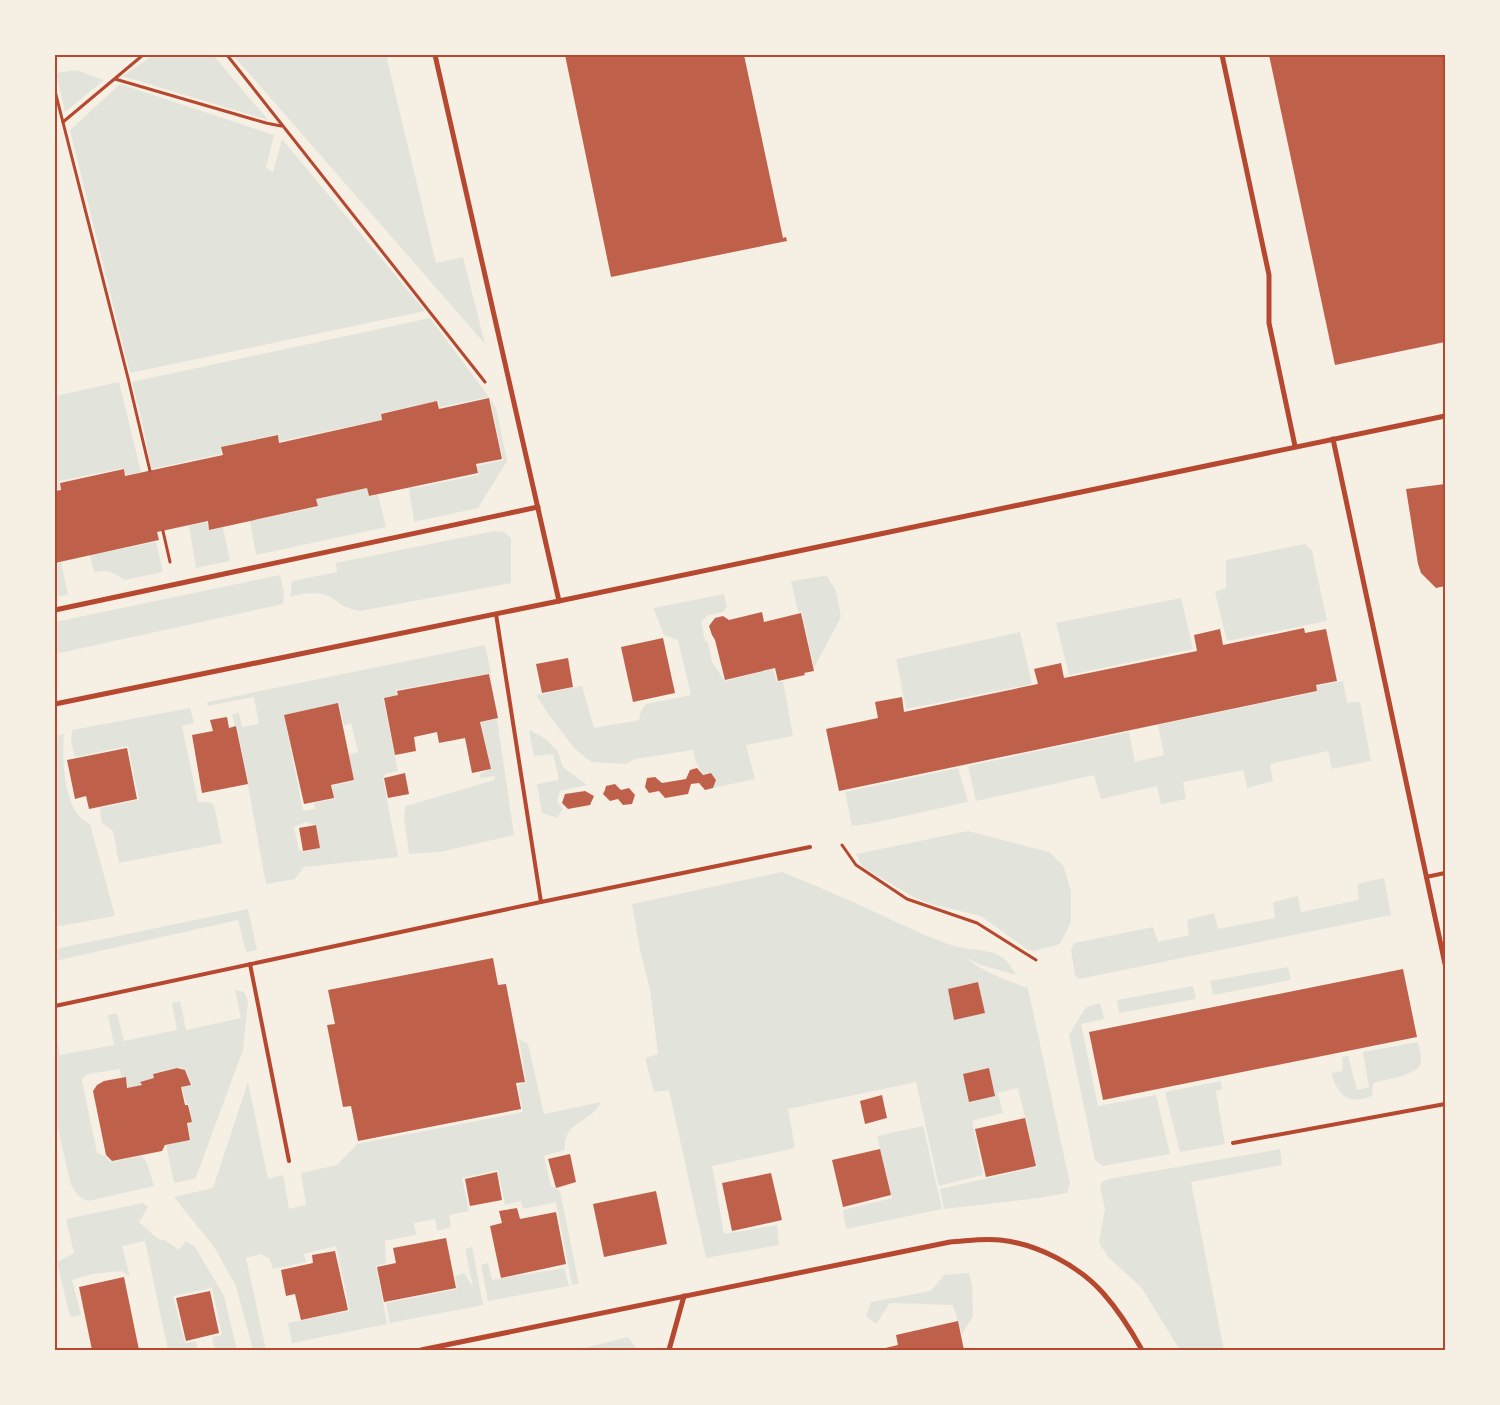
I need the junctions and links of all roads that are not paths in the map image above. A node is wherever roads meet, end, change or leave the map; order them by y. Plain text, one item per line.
1 (435, 55) edge
2 (1222, 55) edge
3 (1445, 416) edge
4 (1333, 438) junction
5 (1295, 446) junction
6 (538, 507) junction
7 (559, 601) junction
8 (55, 610) edge
9 (496, 614) junction
10 (55, 704) edge
11 (810, 847) dead end
12 (1445, 873) edge
13 (1426, 877) junction
14 (540, 902) junction
15 (250, 964) junction
16 (1445, 964) edge
17 (55, 1006) edge
18 (1445, 1104) edge
19 (1233, 1144) dead end
20 (289, 1161) dead end
21 (684, 1296) junction
22 (421, 1350) edge
23 (669, 1350) edge
24 (1142, 1350) edge

1 - 6 street
2 - 5 street
3 - 4 street
4 - 5 street
4 - 13 street
5 - 7 street
6 - 7 street
6 - 8 street
7 - 9 street
9 - 10 street
9 - 14 lane
11 - 14 lane
12 - 13 lane
13 - 16 street
14 - 15 lane
15 - 17 lane
15 - 20 lane
18 - 19 lane
21 - 22 street
21 - 23 street
21 - 24 street

